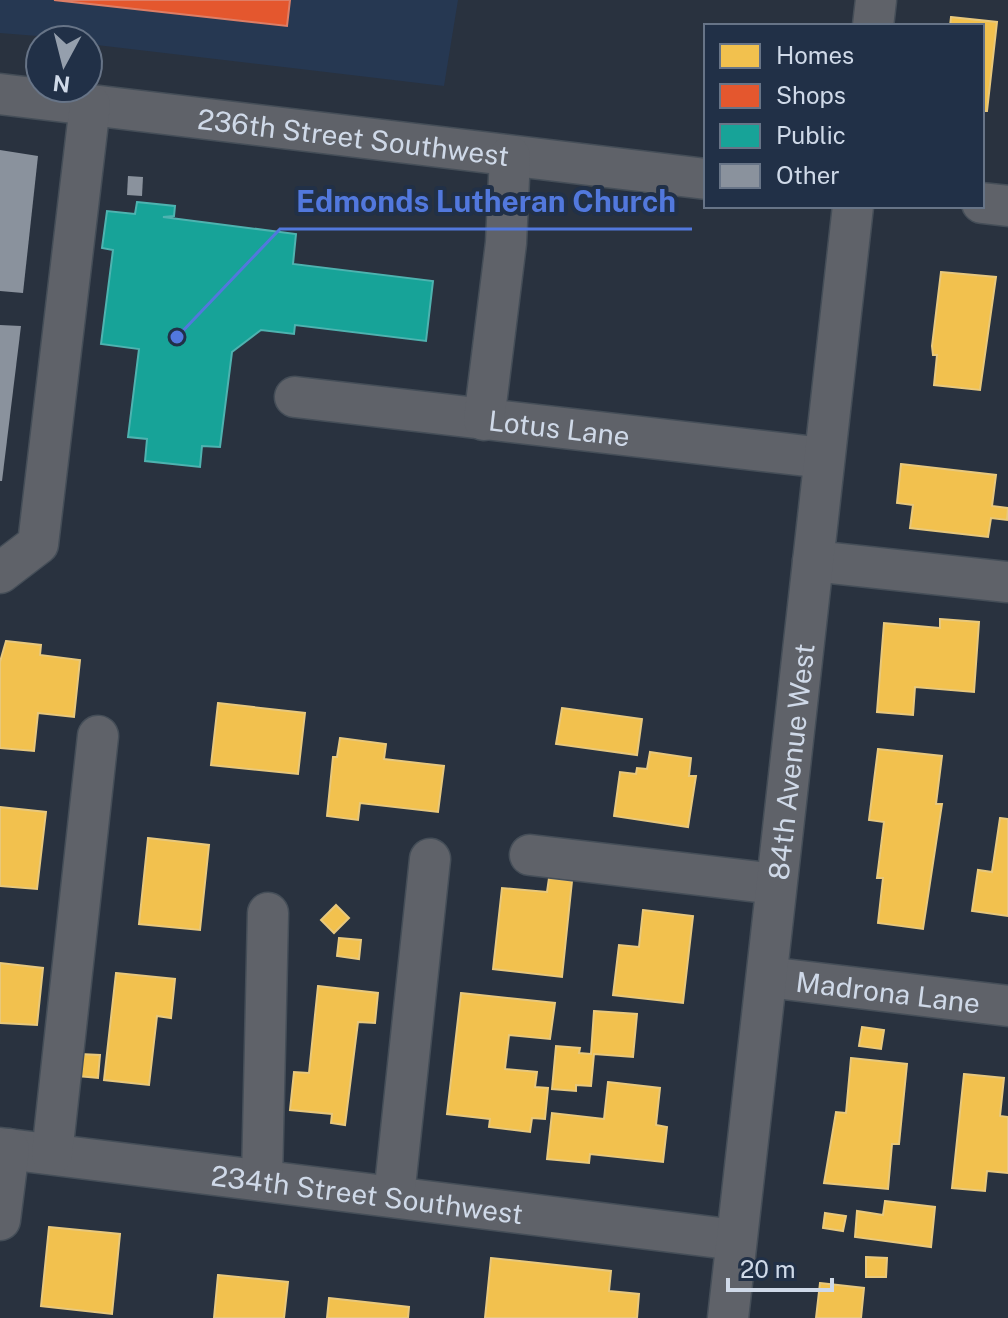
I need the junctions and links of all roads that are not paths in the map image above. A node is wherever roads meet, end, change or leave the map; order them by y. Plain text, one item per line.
1 (876, 0) edge
2 (873, 24) edge
3 (0, 94) edge
4 (90, 105) junction
5 (510, 156) junction
6 (704, 179) edge
7 (984, 203) edge
8 (1008, 206) edge
9 (853, 208) edge
10 (295, 397) dead end
11 (484, 420) junction
12 (824, 458) junction
13 (813, 561) junction
14 (0, 573) edge
15 (1008, 582) edge
16 (98, 736) dead end
17 (530, 855) dead end
18 (430, 859) dead end
19 (776, 884) junction
20 (268, 913) dead end
21 (767, 977) junction
22 (1008, 1006) edge
23 (4, 1148) edge
24 (52, 1154) junction
25 (262, 1179) junction
26 (394, 1196) junction
27 (0, 1220) edge
28 (736, 1240) junction
29 (728, 1318) edge

1 - 2 street
3 - 4 street, 236th Street Southwest
4 - 5 street, 236th Street Southwest
4 - 14 street
5 - 6 street, 236th Street Southwest
5 - 11 street
7 - 8 street
9 - 12 street, 84th Avenue West
10 - 11 street, Lotus Lane
11 - 12 street, Lotus Lane
12 - 13 street, 84th Avenue West
13 - 15 street
13 - 19 street, 84th Avenue West
16 - 24 street
17 - 19 street
18 - 26 street
19 - 21 street, 84th Avenue West
20 - 25 street
21 - 22 street, Madrona Lane
21 - 28 street, 84th Avenue West
23 - 24 street, 234th Street Southwest
23 - 27 street
24 - 25 street, 234th Street Southwest
25 - 26 street, 234th Street Southwest
26 - 28 street, 234th Street Southwest
28 - 29 street, 84th Avenue West

